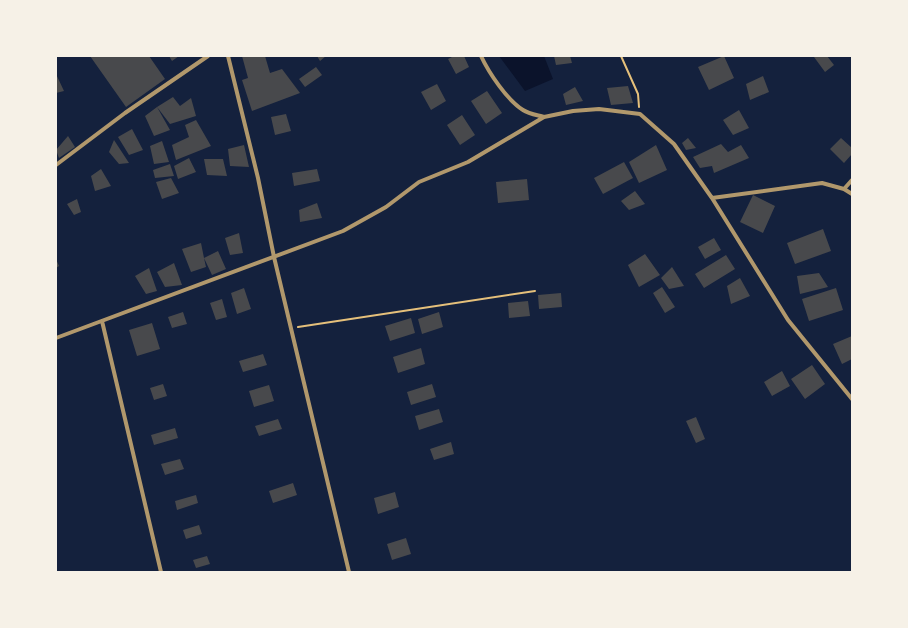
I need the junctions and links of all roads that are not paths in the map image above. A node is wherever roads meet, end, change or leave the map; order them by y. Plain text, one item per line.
1 (208, 56) edge
2 (228, 56) edge
3 (481, 56) edge
4 (544, 117) junction
5 (56, 165) edge
6 (852, 180) edge
7 (844, 189) junction
8 (852, 194) edge
9 (712, 198) junction
10 (274, 257) junction
11 (102, 321) junction
12 (56, 338) edge
13 (852, 399) edge
14 (161, 572) edge
15 (349, 572) edge

1 - 5 street
2 - 10 street
3 - 4 street
4 - 9 street
4 - 10 street
6 - 7 street
7 - 8 street
7 - 9 street
9 - 13 street
10 - 11 street
10 - 15 street
11 - 12 street
11 - 14 street

